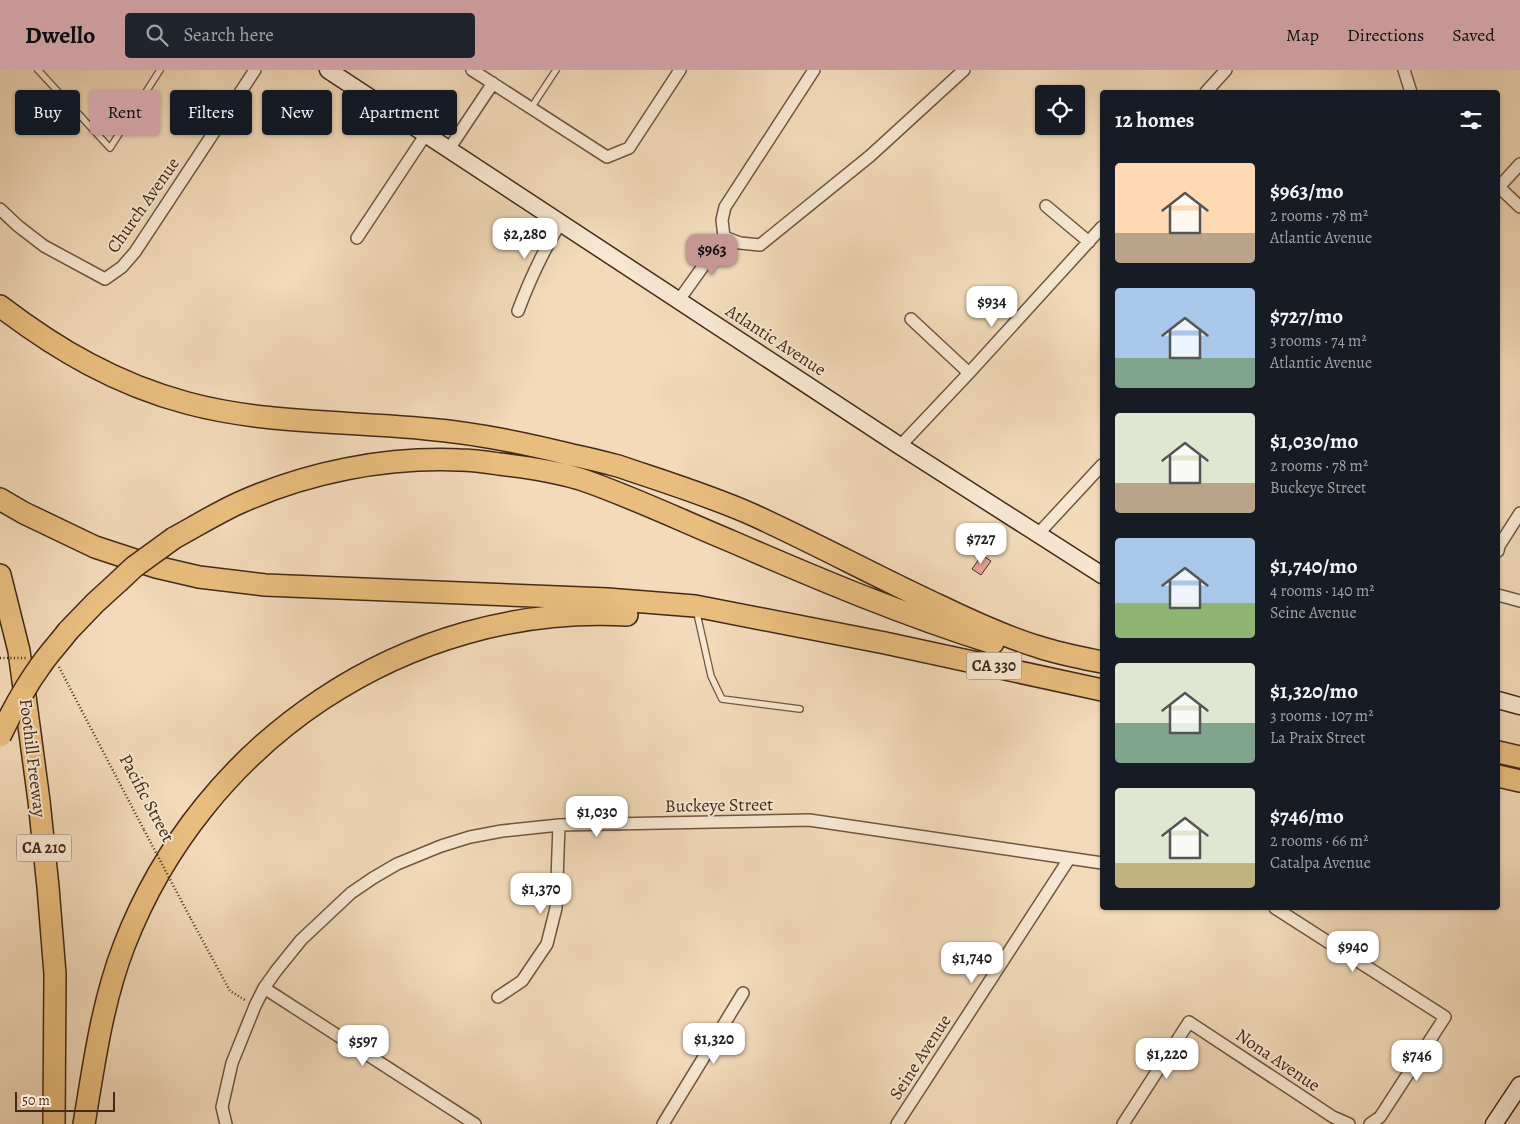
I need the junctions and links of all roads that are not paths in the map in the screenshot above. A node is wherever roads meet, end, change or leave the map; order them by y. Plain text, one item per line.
1 (38, 70) edge
2 (160, 70) edge
3 (254, 70) edge
4 (328, 70) edge
5 (472, 70) edge
6 (556, 70) edge
7 (680, 70) edge
8 (814, 70) edge
9 (964, 70) edge
10 (1226, 70) edge
11 (1404, 70) edge
12 (493, 83) junction
13 (359, 90) edge
14 (1208, 90) edge
15 (1410, 90) edge
16 (531, 108) junction
17 (425, 135) edge
18 (427, 135) edge
19 (449, 150) junction
20 (1520, 164) edge
21 (1500, 185) edge
22 (1500, 189) edge
23 (1046, 206) dead end
24 (1520, 207) edge
25 (0, 209) edge
26 (561, 222) junction
27 (1100, 230) edge
28 (724, 237) junction
29 (357, 238) dead end
30 (1090, 242) junction
31 (679, 300) junction
32 (0, 306) edge
33 (518, 311) dead end
34 (911, 319) dead end
35 (969, 373) junction
36 (900, 446) junction
37 (1100, 467) edge
38 (0, 499) edge
39 (1520, 514) edge
40 (1039, 533) junction
41 (1500, 544) edge
42 (1100, 574) edge
43 (0, 575) edge
44 (1500, 595) edge
45 (1520, 600) edge
46 (698, 613) junction
47 (1100, 662) edge
48 (1100, 669) edge
49 (1100, 690) edge
50 (1500, 701) edge
51 (1520, 706) edge
52 (800, 709) dead end
53 (0, 736) edge
54 (1500, 752) edge
55 (1520, 757) edge
56 (1500, 776) edge
57 (1520, 781) edge
58 (559, 825) junction
59 (1069, 859) junction
60 (1100, 863) edge
61 (1278, 910) edge
62 (264, 988) junction
63 (743, 993) dead end
64 (498, 997) dead end
65 (1520, 1085) edge
66 (54, 1124) edge
67 (84, 1124) edge
68 (226, 1124) edge
69 (475, 1124) edge
70 (663, 1124) edge
71 (897, 1124) edge
72 (1123, 1124) edge
73 (1349, 1124) edge
74 (1370, 1124) edge
75 (1494, 1124) edge

1 - 2 lane
3 - 25 street, Church Avenue
4 - 13 street, Atlantic Avenue
5 - 12 street
6 - 16 lane
7 - 16 street
8 - 28 street
9 - 28 street
10 - 14 street
11 - 15 street
12 - 16 street
12 - 19 street
17 - 29 street
18 - 19 street, Atlantic Avenue
19 - 26 street, Atlantic Avenue
20 - 21 street
22 - 24 street
23 - 30 street
26 - 31 street, Atlantic Avenue
26 - 33 street
27 - 30 street
28 - 31 street
30 - 35 street
31 - 36 street, Atlantic Avenue
32 - 47 highway
34 - 35 street
35 - 36 street
36 - 40 street, Atlantic Avenue
37 - 40 street
38 - 46 highway
39 - 41 street
40 - 42 street, Atlantic Avenue
43 - 66 highway, Foothill Freeway / CA 210
44 - 45 street
46 - 49 highway, CA 330
46 - 52 lane
46 - 67 highway
48 - 53 highway, bridge
50 - 51 street
54 - 55 highway
56 - 57 highway
58 - 59 street, Buckeye Street
58 - 62 street, Buckeye Street
58 - 64 street
59 - 60 street, Buckeye Street
59 - 71 street, Seine Avenue
61 - 74 street
62 - 68 street, Buckeye Street
62 - 69 street
63 - 70 street
65 - 75 street
72 - 73 street, Nona Avenue

